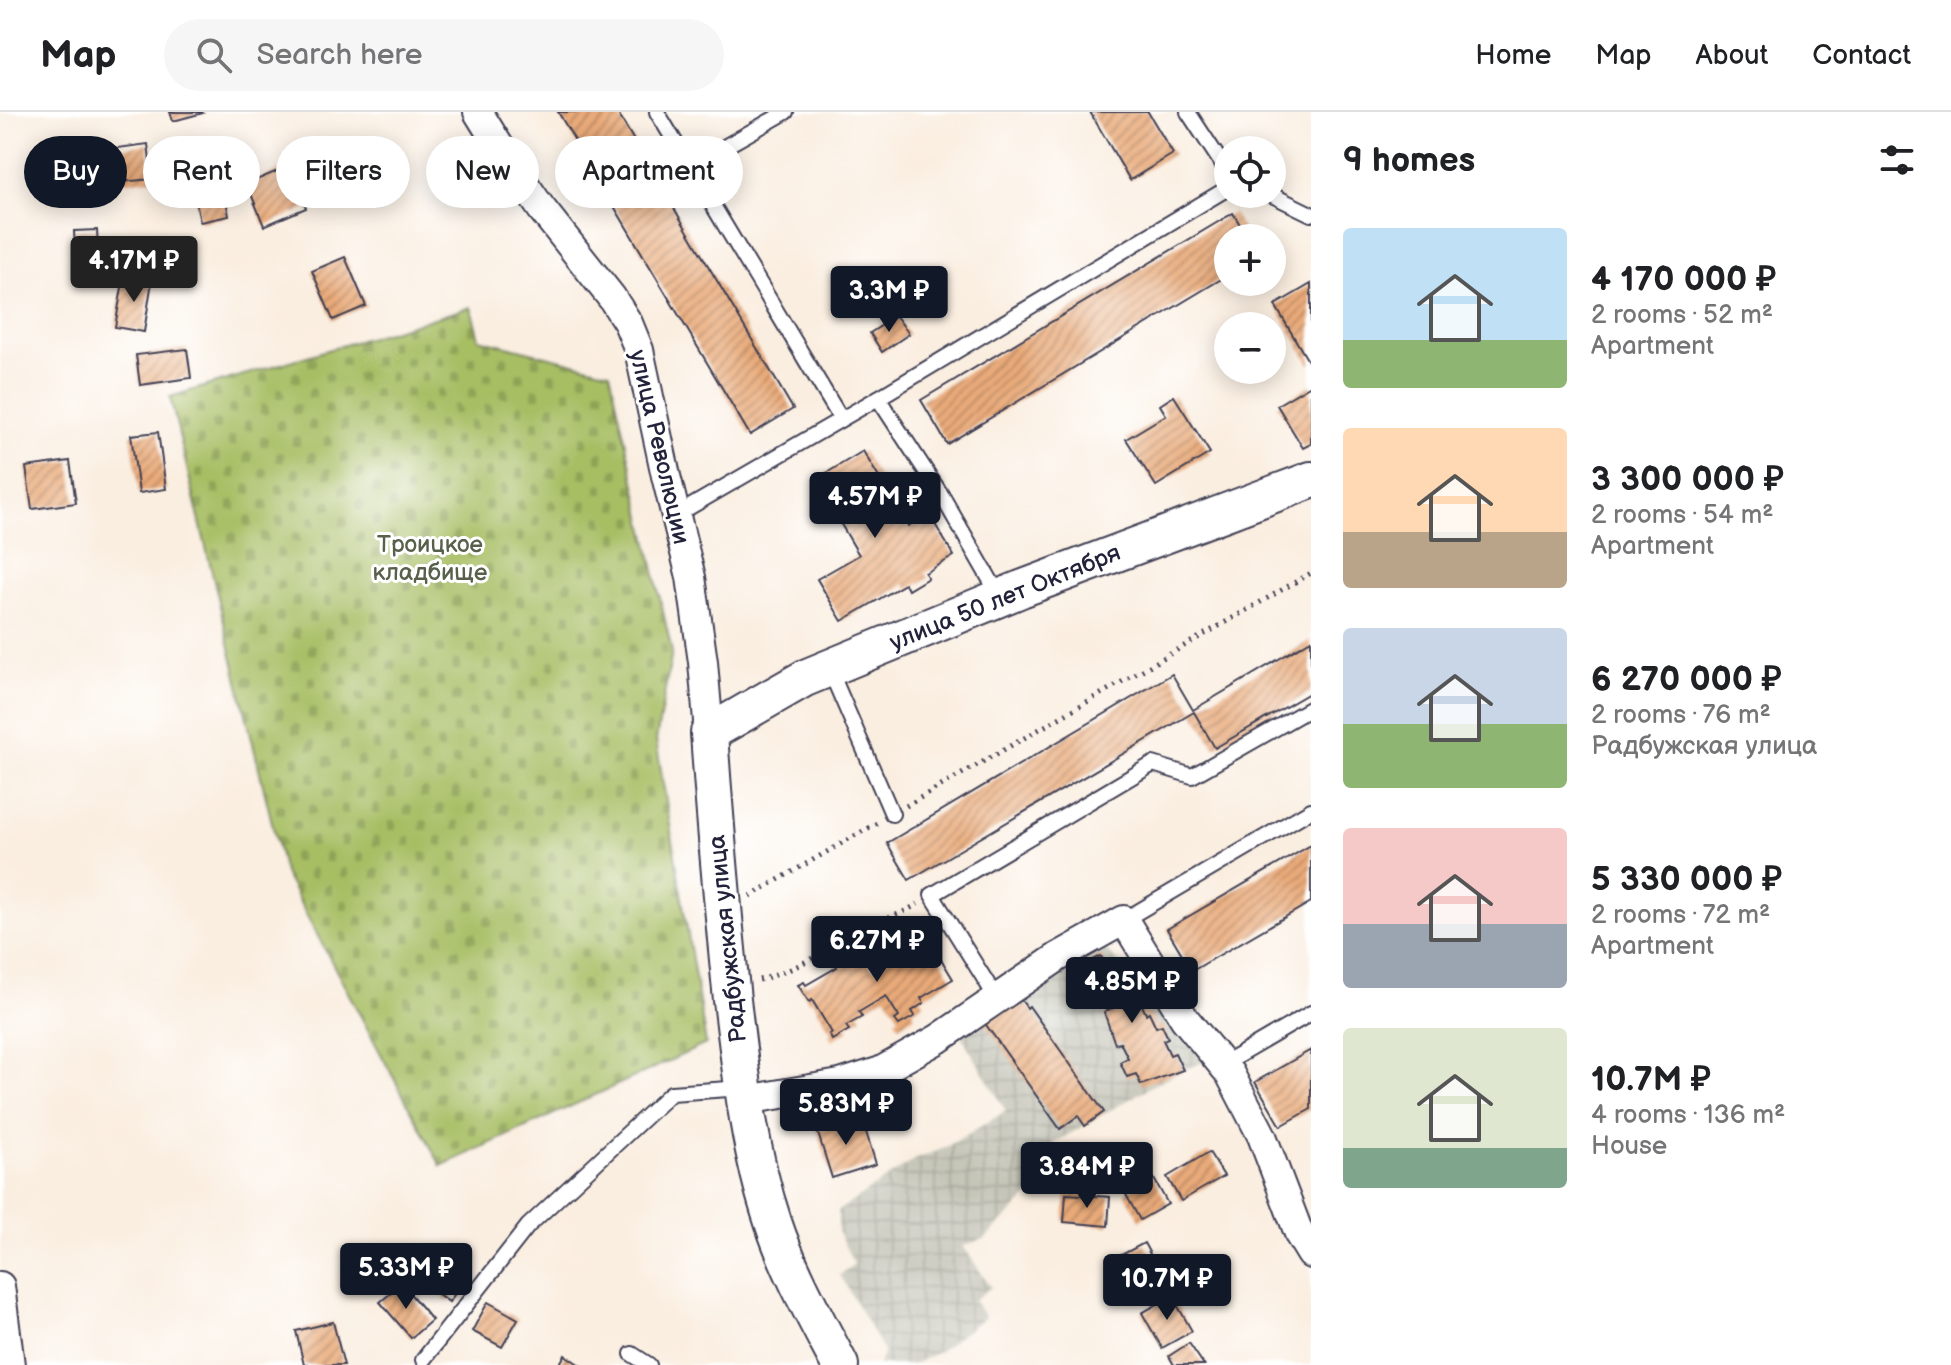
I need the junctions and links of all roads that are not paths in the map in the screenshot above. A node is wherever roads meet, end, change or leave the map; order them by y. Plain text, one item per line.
1 (478, 112) edge
2 (657, 112) edge
3 (786, 112) edge
4 (1188, 112) edge
5 (671, 136) edge
6 (743, 136) edge
7 (1214, 152) edge
8 (1214, 196) edge
9 (1286, 202) edge
10 (714, 208) edge
11 (1311, 214) edge
12 (878, 398) junction
13 (841, 419) junction
14 (1311, 480) edge
15 (676, 515) junction
16 (1000, 598) junction
17 (829, 668) junction
18 (1311, 708) edge
19 (709, 733) junction
20 (1311, 810) edge
21 (892, 814) road end
22 (1124, 920) junction
23 (997, 999) junction
24 (1311, 1013) edge
25 (1222, 1065) junction
26 (745, 1094) junction
27 (1303, 1217) edge
28 (1311, 1254) edge
29 (0, 1286) edge
30 (632, 1354) dead end
31 (423, 1360) dead end
32 (10, 1365) edge
33 (649, 1365) edge
34 (840, 1365) edge

1 - 15 street, улица Революции
2 - 5 lane
3 - 6 lane
4 - 7 lane
8 - 12 lane
9 - 11 lane
10 - 13 lane
12 - 13 lane
12 - 16 lane
13 - 15 lane
14 - 16 street, улица 50 лет Октября
15 - 19 street, улица Революции
16 - 17 street, улица 50 лет Октября
17 - 19 street, улица 50 лет Октября
17 - 21 lane
18 - 23 lane
19 - 26 street, Радбужская улица
20 - 22 lane
22 - 23 street
22 - 25 street
23 - 26 street
24 - 25 lane
25 - 27 street
26 - 31 lane
26 - 34 street, Радбужская улица
27 - 28 street
29 - 32 street
30 - 33 lane

